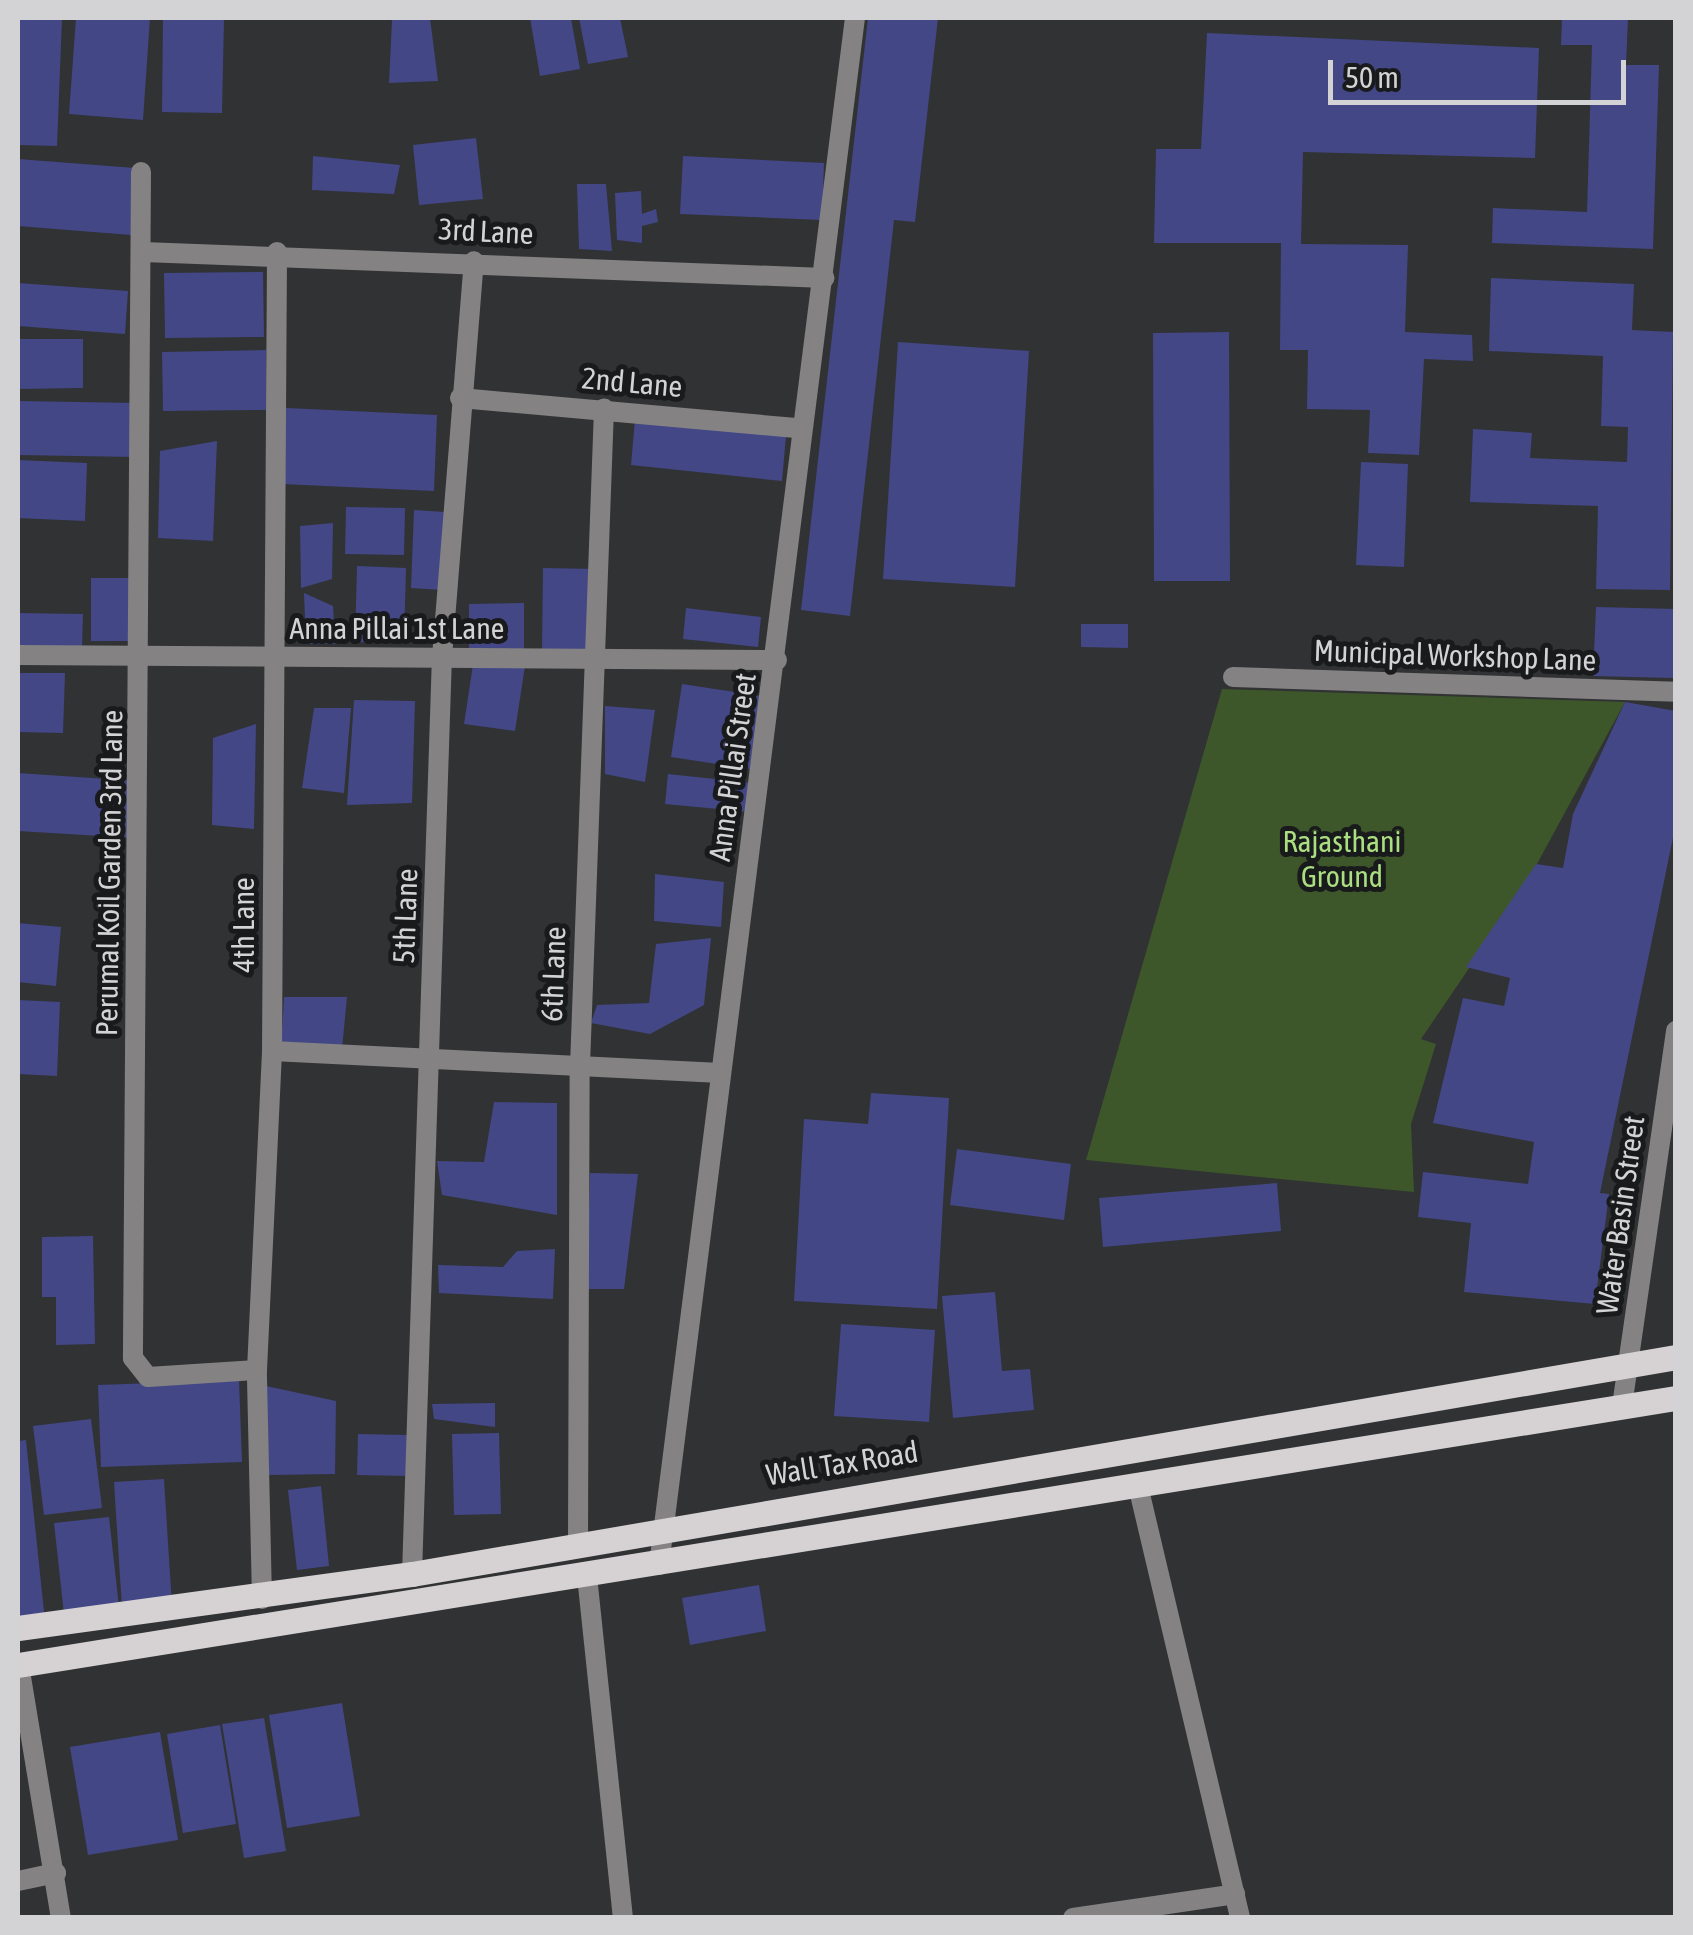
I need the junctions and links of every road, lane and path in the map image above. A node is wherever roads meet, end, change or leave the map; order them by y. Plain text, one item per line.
1 (856, 18) edge
2 (141, 172) dead end
3 (143, 252) junction
4 (277, 252) junction
5 (474, 260) junction
6 (825, 278) junction
7 (460, 398) junction
8 (604, 408) junction
9 (798, 428) junction
10 (18, 656) edge
11 (142, 657) junction
12 (276, 657) junction
13 (442, 657) junction
14 (597, 660) junction
15 (777, 660) junction
16 (1233, 677) dead end
17 (1676, 692) edge
18 (1676, 1032) edge
19 (272, 1051) junction
20 (430, 1059) junction
21 (580, 1066) junction
22 (720, 1073) junction
23 (1676, 1357) edge
24 (1629, 1368) junction
25 (256, 1370) junction
26 (1676, 1398) edge
27 (1622, 1406) junction
28 (1140, 1490) junction
29 (661, 1525) junction
30 (578, 1542) junction
31 (658, 1565) junction
32 (412, 1574) junction
33 (587, 1576) junction
34 (262, 1598) junction
35 (18, 1628) edge
36 (18, 1665) edge
37 (56, 1873) junction
38 (18, 1880) edge
39 (1234, 1894) junction
40 (60, 1918) edge
41 (623, 1918) edge
42 (1073, 1918) edge
43 (1240, 1918) edge

1 - 6 street, Anna Pillai Street
2 - 3 street, Perumal Koil Garden 3rd Lane
3 - 4 street, 3rd Lane
3 - 11 street, Perumal Koil Garden 3rd Lane
4 - 5 street, 3rd Lane
4 - 12 street, 4th Lane
5 - 6 street, 3rd Lane
5 - 7 street, 5th Lane
6 - 9 street, Anna Pillai Street
7 - 8 street, 2nd Lane
7 - 13 street, 5th Lane
8 - 9 street, 2nd Lane
8 - 14 street, 6th Lane
9 - 15 street, Anna Pillai Street
10 - 11 street, Anna Pillai 1st Lane
11 - 12 street, Anna Pillai 1st Lane
11 - 25 street, Perumal Koil Garden 3rd Lane
12 - 13 street, Anna Pillai 1st Lane
12 - 19 street, 4th Lane
13 - 14 street, Anna Pillai 1st Lane
13 - 20 street, 5th Lane
14 - 15 street, Anna Pillai 1st Lane
14 - 21 street, 6th Lane
15 - 22 street, Anna Pillai Street
16 - 17 street, Municipal Workshop Lane
18 - 24 street, Water Basin Street
19 - 20 street
19 - 25 street, 4th Lane
20 - 21 street
20 - 32 street, 5th Lane
21 - 22 street
21 - 30 street, 6th Lane
22 - 29 street, Anna Pillai Street
23 - 24 main road, Wall Tax Road
24 - 27 street, Water Basin Street
24 - 29 main road, Wall Tax Road
25 - 34 street, 4th Lane
26 - 27 main road
27 - 28 main road
28 - 31 main road
28 - 39 street
29 - 30 main road, Wall Tax Road
29 - 31 street, Anna Pillai Street
30 - 32 main road, Wall Tax Road
31 - 33 main road
32 - 34 main road, Wall Tax Road
33 - 36 main road
33 - 41 street
34 - 35 main road, Wall Tax Road
36 - 37 street
37 - 38 street
37 - 40 street
39 - 42 street
39 - 43 street

